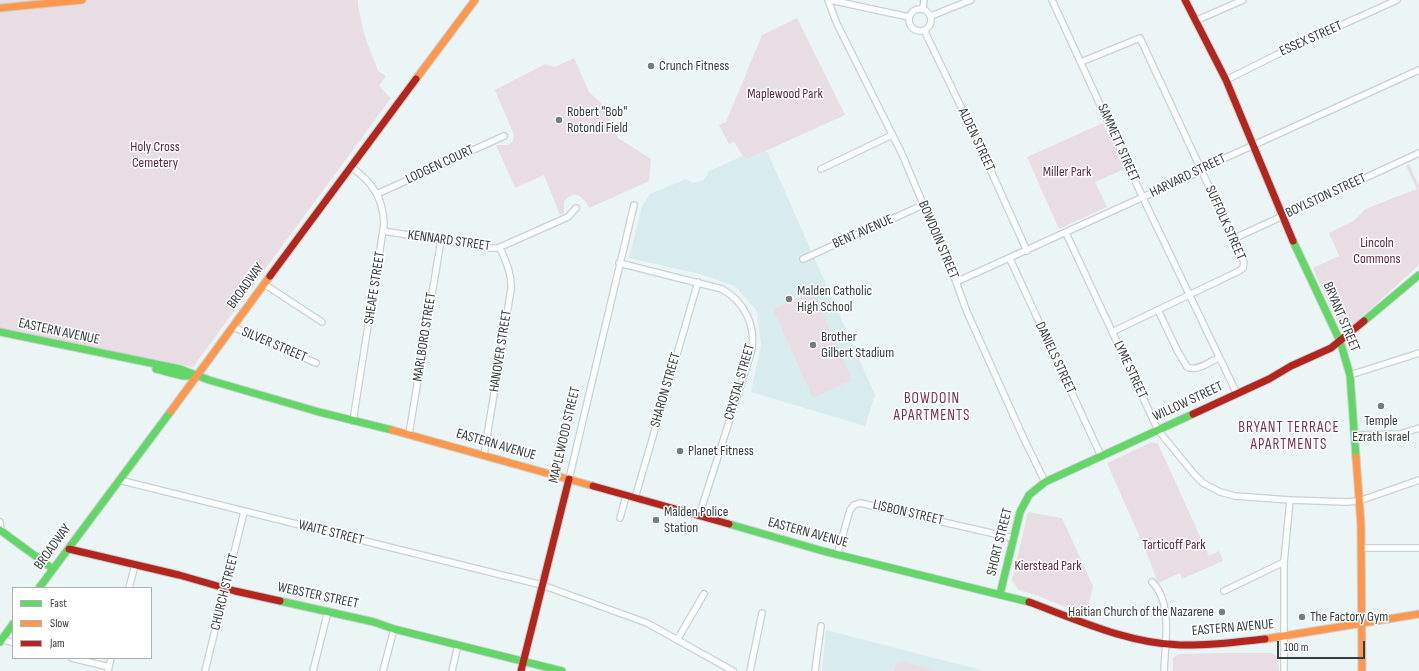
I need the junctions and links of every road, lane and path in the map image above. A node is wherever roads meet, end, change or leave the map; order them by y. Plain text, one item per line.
1 (82, 0) edge
2 (475, 0) edge
3 (829, 0) edge
4 (924, 0) edge
5 (972, 0) edge
6 (1052, 0) edge
7 (1185, 0) edge
8 (1243, 0) edge
9 (1397, 0) edge
10 (0, 8) edge
11 (923, 9) junction
12 (931, 16) junction
13 (909, 17) junction
14 (1195, 21) junction
15 (924, 30) junction
16 (1081, 62) junction
17 (1419, 70) edge
18 (1226, 80) junction
19 (892, 135) junction
20 (504, 136) dead end
21 (1253, 146) junction
22 (1419, 153) edge
23 (351, 167) junction
24 (1201, 169) junction
25 (820, 170) dead end
26 (377, 194) junction
27 (1143, 198) junction
28 (634, 204) dead end
29 (923, 205) junction
30 (576, 208) dead end
31 (1283, 216) junction
32 (384, 232) junction
33 (1066, 233) junction
34 (1233, 239) junction
35 (441, 240) junction
36 (500, 248) junction
37 (1027, 251) junction
38 (803, 259) dead end
39 (1010, 259) junction
40 (619, 264) junction
41 (1419, 275) edge
42 (698, 282) junction
43 (956, 282) junction
44 (264, 284) junction
45 (1189, 295) junction
46 (1158, 310) junction
47 (322, 322) dead end
48 (233, 327) junction
49 (0, 332) edge
50 (1112, 332) junction
51 (1340, 341) junction
52 (1419, 353) edge
53 (1218, 358) junction
54 (316, 363) dead end
55 (1350, 375) junction
56 (196, 376) junction
57 (1236, 394) junction
58 (353, 421) junction
59 (1419, 428) edge
60 (1158, 430) junction
61 (409, 434) junction
62 (1355, 435) junction
63 (484, 455) junction
64 (1101, 456) junction
65 (569, 479) junction
66 (119, 480) junction
67 (1419, 480) edge
68 (1045, 482) junction
69 (626, 496) junction
70 (635, 498) junction
71 (1290, 500) junction
72 (1359, 501) junction
73 (244, 512) junction
74 (699, 516) junction
75 (620, 518) dead end
76 (0, 522) edge
77 (1, 530) edge
78 (1013, 538) junction
79 (1362, 548) junction
80 (1419, 548) edge
81 (69, 549) junction
82 (838, 555) junction
83 (1284, 562) junction
84 (135, 565) junction
85 (53, 569) junction
86 (1152, 582) dead end
87 (542, 585) junction
88 (40, 587) edge
89 (129, 587) edge
90 (225, 588) junction
91 (1224, 591) dead end
92 (704, 594) dead end
93 (1000, 594) junction
94 (328, 611) junction
95 (762, 613) dead end
96 (1419, 614) edge
97 (1363, 623) junction
98 (12, 625) edge
99 (821, 626) dead end
100 (394, 629) junction
101 (1284, 636) junction
102 (1, 640) edge
103 (678, 640) junction
104 (12, 643) edge
105 (1166, 644) junction
106 (458, 645) junction
107 (75, 659) edge
108 (111, 659) edge
109 (524, 662) junction
110 (109, 669) edge
111 (205, 671) edge
112 (313, 671) edge
113 (383, 671) edge
114 (452, 671) edge
115 (521, 671) edge
116 (562, 671) edge
117 (733, 671) edge
118 (750, 671) edge
119 (815, 671) edge
120 (1164, 671) edge
121 (1284, 671) edge
122 (1362, 671) edge

1 - 10 main road
2 - 23 main road, BROADWAY
3 - 13 street
3 - 19 street, BOWDOIN STREET
4 - 11 street
5 - 12 street
6 - 16 street, SAMMETT STREET
7 - 14 main road, BRYANT STREET
8 - 14 street
9 - 18 street, ESSEX STREET
11 - 12 street
11 - 13 street
12 - 15 street
13 - 15 street
14 - 18 main road, BRYANT STREET
15 - 37 street, ALDEN STREET
16 - 24 street, SUFFOLK STREET
16 - 27 street, SAMMETT STREET
17 - 21 street, HARVARD STREET
18 - 21 main road, BRYANT STREET
19 - 25 street
19 - 29 street, BOWDOIN STREET
20 - 26 street, LODGEN COURT
21 - 24 street, HARVARD STREET
21 - 31 main road, BRYANT STREET
22 - 31 street, BOYLSTON STREET
23 - 26 street, SHEAFE STREET
23 - 44 main road, BROADWAY
24 - 27 street, HARVARD STREET
24 - 34 street, SUFFOLK STREET
26 - 32 street, SHEAFE STREET
27 - 33 street, HARVARD STREET
27 - 45 street, SAMMETT STREET
28 - 40 street, MAPLEWOOD STREET
29 - 38 street, BENT AVENUE
29 - 43 street, BOWDOIN STREET
30 - 36 street, KENNARD STREET
31 - 34 street, BOYLSTON STREET
31 - 51 main road, BRYANT STREET
32 - 35 street, KENNARD STREET
32 - 58 street, SHEAFE STREET
33 - 37 street, HARVARD STREET
33 - 50 street, LYME STREET
34 - 45 street, SUFFOLK STREET
35 - 36 street, KENNARD STREET
35 - 61 street, MARLBORO STREET
36 - 63 street, HANOVER STREET
37 - 39 street, HARVARD STREET
39 - 43 street, HARVARD STREET
39 - 64 street, DANIELS STREET
40 - 42 street, CRYSTAL STREET
40 - 65 street, MAPLEWOOD STREET
41 - 51 main road, WILLOW STREET
42 - 70 street, SHARON STREET
42 - 74 street, CRYSTAL STREET
43 - 68 street, BOWDOIN STREET
44 - 47 street
44 - 48 main road, BROADWAY
45 - 46 street, SUFFOLK STREET
45 - 53 street, SAMMETT STREET
46 - 50 street, SUFFOLK STREET
46 - 53 street
48 - 54 street, SILVER STREET
48 - 56 main road, BROADWAY
49 - 56 main road, EASTERN AVENUE
50 - 60 street, LYME STREET
51 - 55 main road, BRYANT STREET
51 - 57 main road, WILLOW STREET
52 - 55 street
53 - 57 street, SAMMETT STREET
55 - 62 main road, BRYANT STREET
56 - 58 main road, EASTERN AVENUE
56 - 66 main road, BROADWAY
57 - 60 main road, WILLOW STREET
58 - 61 main road, EASTERN AVENUE
59 - 62 street
60 - 64 main road, WILLOW STREET
60 - 71 street, LYME STREET
61 - 63 main road, EASTERN AVENUE
62 - 72 main road, BRYANT STREET
63 - 65 main road, EASTERN AVENUE
64 - 68 main road, WILLOW STREET
65 - 69 main road, EASTERN AVENUE
65 - 87 main road, MAPLEWOOD STREET
66 - 73 street, WAITE STREET
66 - 81 main road, BROADWAY
67 - 72 street
68 - 78 main road, SHORT STREET
69 - 70 main road, EASTERN AVENUE
69 - 75 street
70 - 74 main road, EASTERN AVENUE
71 - 72 street, LYME STREET
71 - 83 street
72 - 79 main road, BRYANT STREET
73 - 87 street, WAITE STREET
73 - 90 street, CHURCH STREET
74 - 82 main road, EASTERN AVENUE
76 - 77 street
77 - 85 main road
78 - 82 street, LISBON STREET
78 - 93 main road, SHORT STREET
79 - 80 street
79 - 97 main road, BRYANT STREET
81 - 84 main road, WEBSTER STREET
81 - 85 main road, BROADWAY
82 - 93 main road, EASTERN AVENUE
83 - 91 street
83 - 101 street
84 - 89 street
84 - 90 main road, WEBSTER STREET
85 - 88 main road, BROADWAY
86 - 105 street
87 - 103 street, WAITE STREET
87 - 109 main road, MAPLEWOOD STREET
90 - 94 main road, WEBSTER STREET
90 - 111 street, CHURCH STREET
92 - 103 street
93 - 105 main road, EASTERN AVENUE
94 - 100 main road, WEBSTER STREET
94 - 112 street
95 - 118 street
96 - 97 main road, EASTERN AVENUE
97 - 101 main road, EASTERN AVENUE
97 - 122 main road, BRYANT STREET
98 - 102 main road
99 - 119 street
100 - 106 main road, WEBSTER STREET
100 - 113 street
101 - 105 main road, EASTERN AVENUE
101 - 121 street
102 - 104 street
103 - 117 street, WAITE STREET
105 - 120 street
106 - 109 main road, WEBSTER STREET
106 - 114 street
107 - 110 street
108 - 110 street
109 - 115 main road, MAPLEWOOD STREET
109 - 116 main road, WEBSTER STREET

